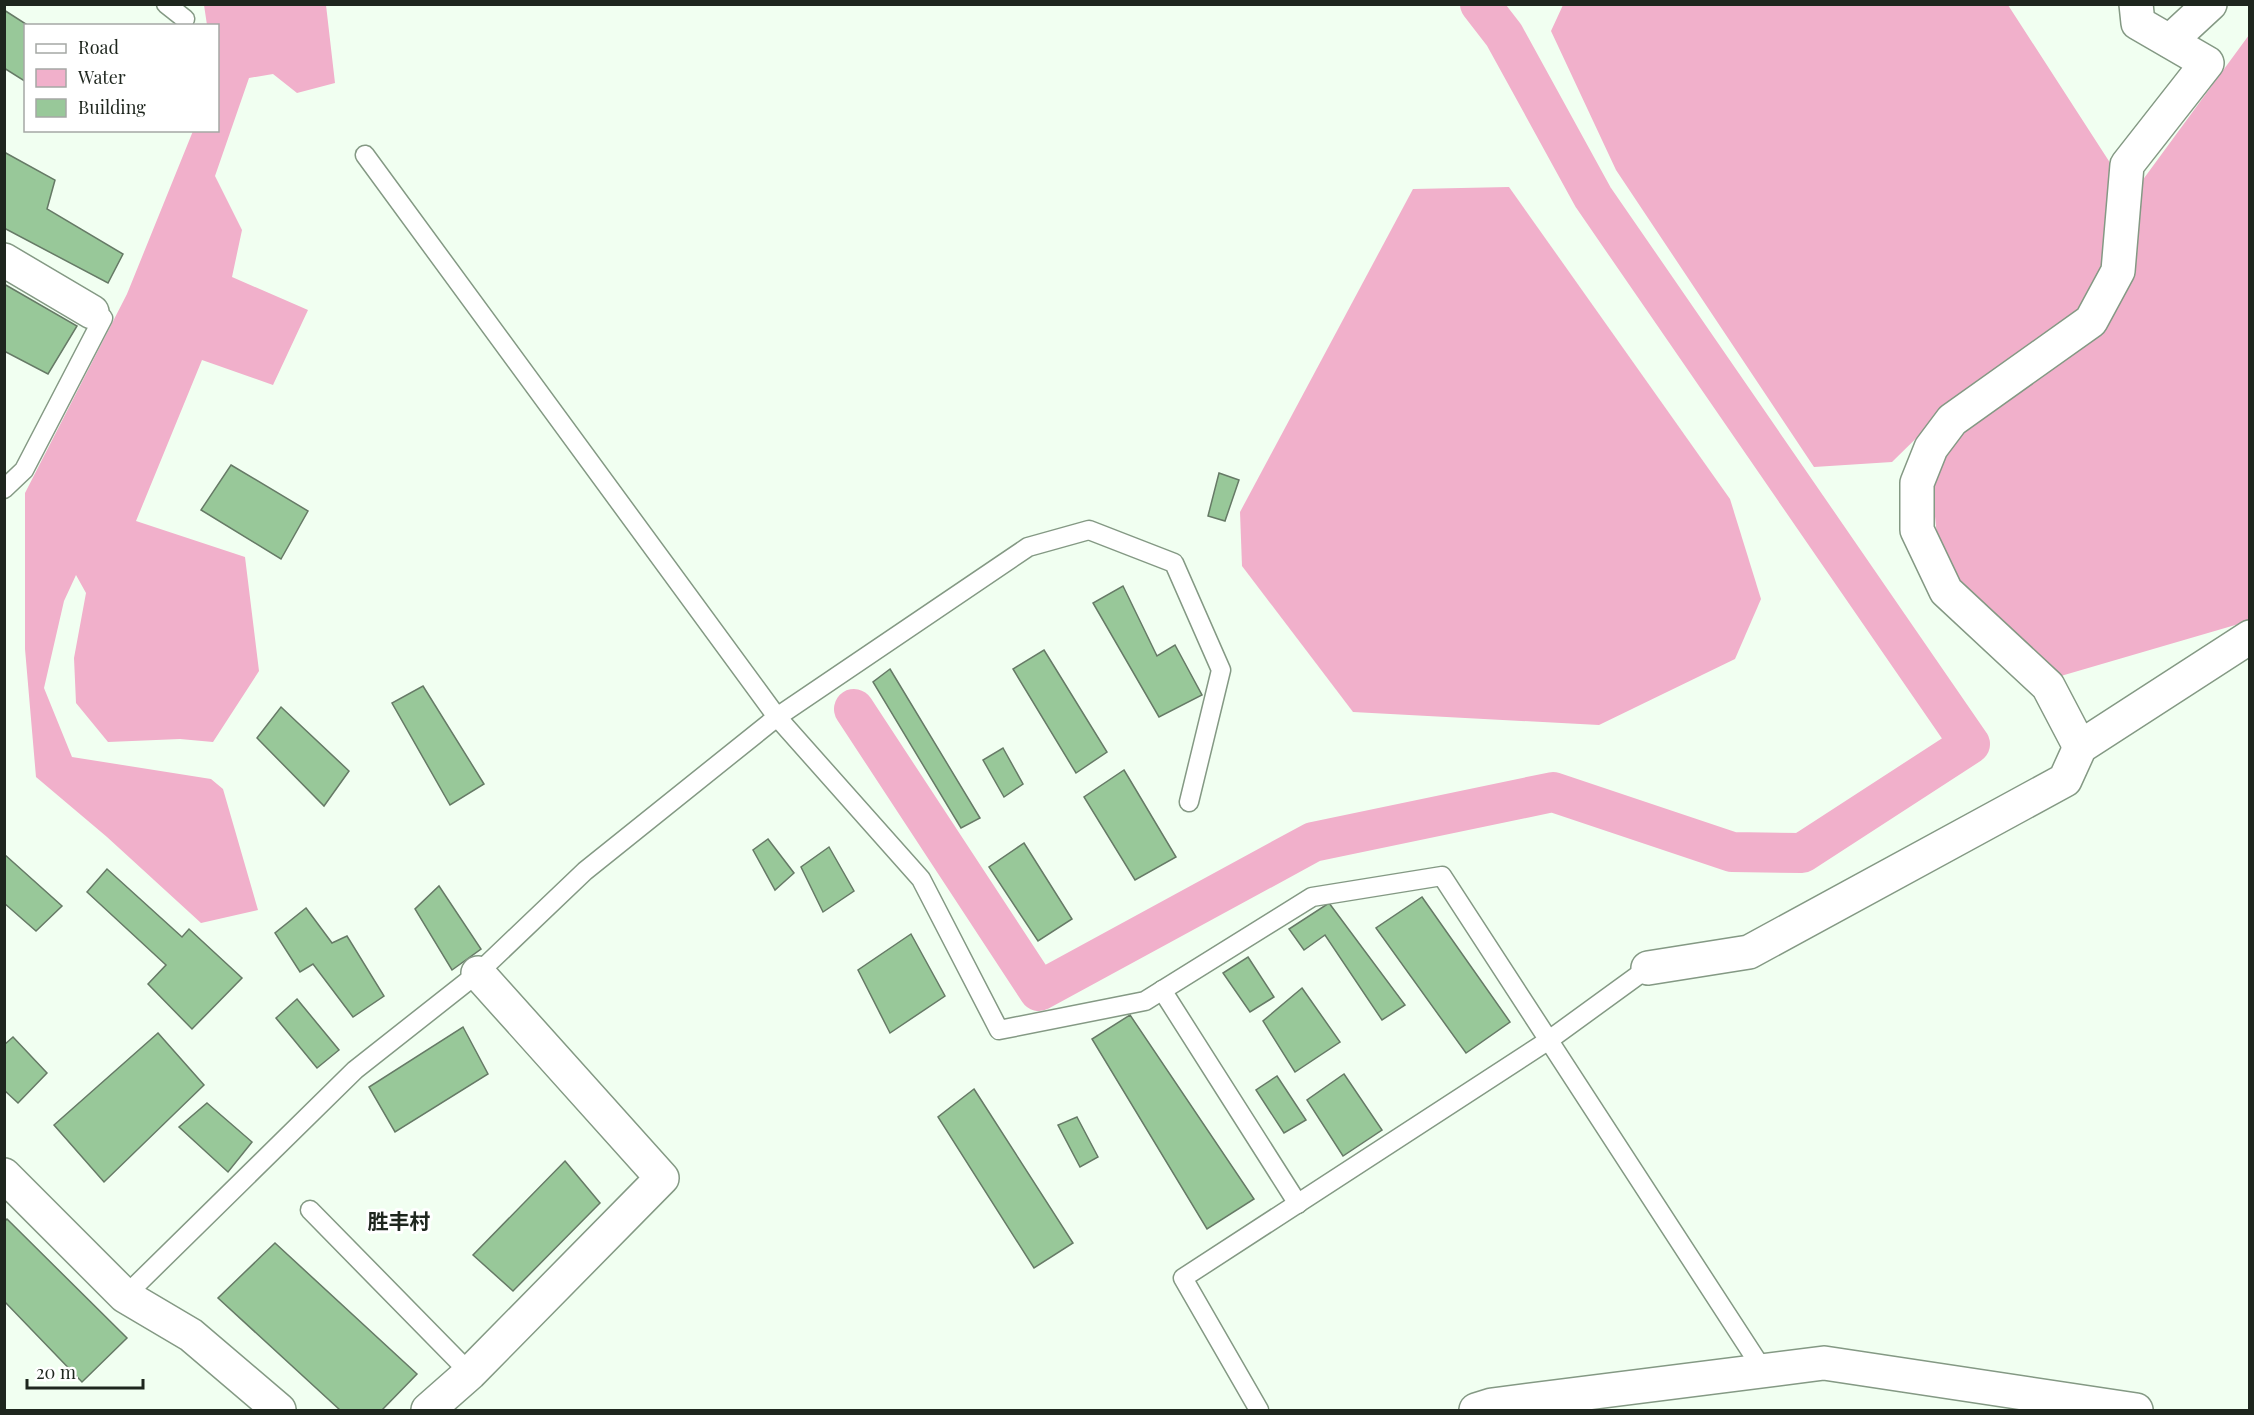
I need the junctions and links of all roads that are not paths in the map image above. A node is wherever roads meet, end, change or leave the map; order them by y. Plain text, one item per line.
1 (166, 4) edge
2 (2136, 4) edge
3 (2210, 4) edge
4 (185, 19) dead end
5 (2170, 41) junction
6 (365, 155) dead end
7 (4, 260) edge
8 (92, 312) joint
9 (4, 489) edge
10 (2250, 637) edge
11 (777, 717) junction
12 (2080, 747) junction
13 (1189, 802) dead end
14 (1648, 968) joint
15 (478, 973) junction
16 (1162, 990) junction
17 (1549, 1040) junction
18 (4, 1175) edge
19 (1298, 1204) junction
20 (310, 1210) dead end
21 (125, 1296) junction
22 (1763, 1370) junction
23 (470, 1372) junction
24 (279, 1410) edge
25 (428, 1410) edge
26 (1259, 1410) edge
27 (1476, 1410) edge
28 (2136, 1410) edge

1 - 4 lane
2 - 5 street
3 - 5 street
5 - 12 street
6 - 11 lane
7 - 8 street
8 - 9 lane
10 - 12 street
11 - 13 lane
11 - 15 lane
11 - 16 lane
12 - 14 street
14 - 17 lane
15 - 21 lane
15 - 23 street
16 - 17 lane
16 - 19 lane
17 - 19 lane
17 - 22 lane
18 - 21 street
19 - 26 lane
20 - 23 lane
21 - 24 street
22 - 27 street
22 - 28 street
23 - 25 street

